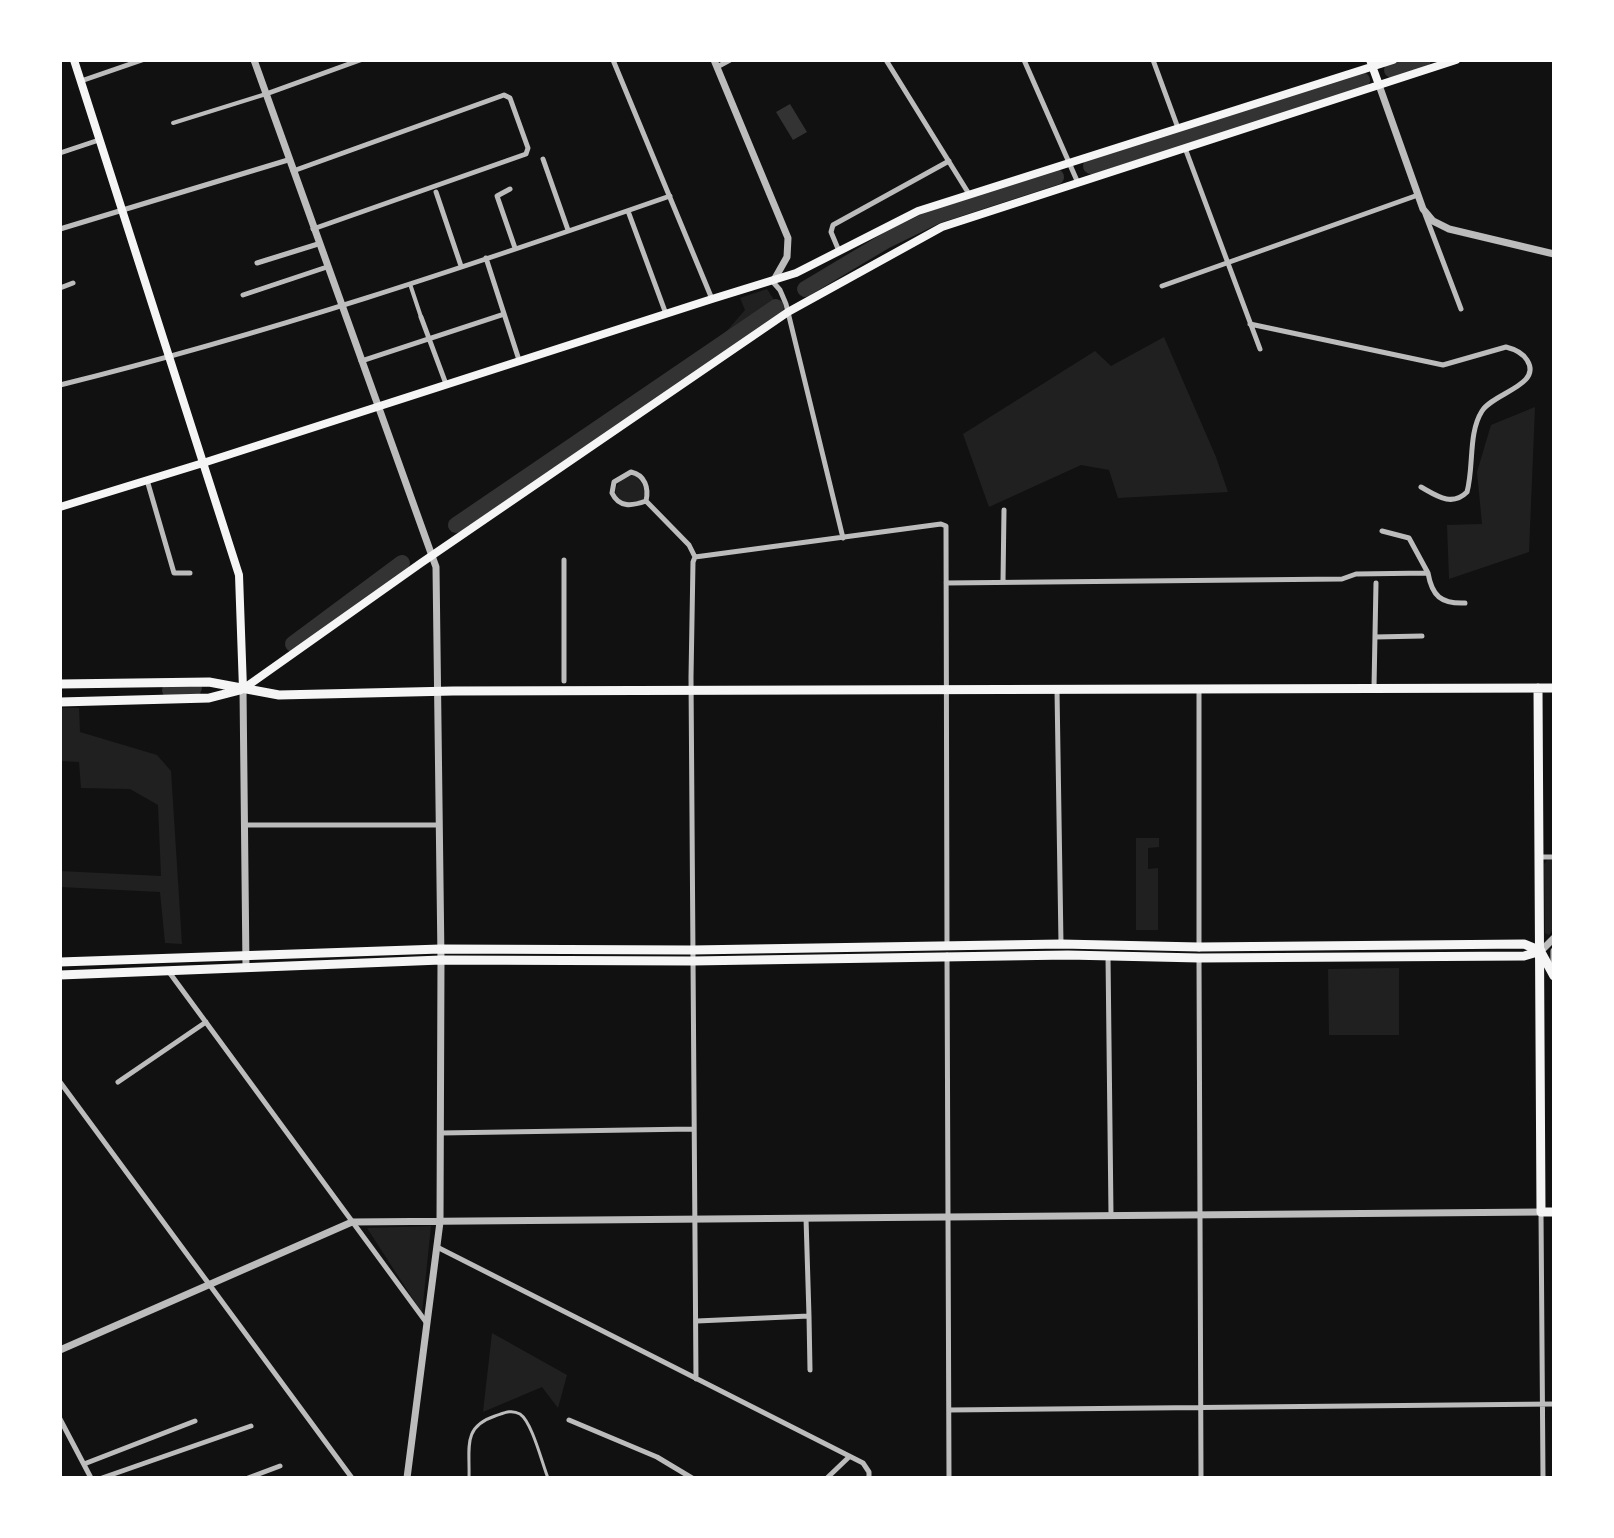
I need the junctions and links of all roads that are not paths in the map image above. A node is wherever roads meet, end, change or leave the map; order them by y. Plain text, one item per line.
1 (74, 60) edge
2 (142, 60) edge
3 (254, 60) edge
4 (360, 60) edge
5 (613, 60) edge
6 (730, 60) edge
7 (886, 60) edge
8 (1024, 60) edge
9 (1153, 60) edge
10 (1393, 60) edge
11 (1456, 60) edge
12 (1371, 63) edge
13 (716, 64) edge
14 (81, 81) junction
15 (1379, 85) junction
16 (266, 94) junction
17 (173, 123) dead end
18 (1178, 129) junction
19 (99, 140) junction
20 (1185, 148) junction
21 (60, 153) edge
22 (543, 159) dead end
23 (288, 160) junction
24 (949, 161) junction
25 (1069, 164) junction
26 (292, 171) junction
27 (1078, 183) junction
28 (510, 189) dead end
29 (436, 192) dead end
30 (970, 195) junction
31 (1418, 195) junction
32 (670, 196) junction
33 (1423, 209) junction
34 (120, 211) junction
35 (628, 211) junction
36 (60, 229) edge
37 (313, 229) junction
38 (568, 230) junction
39 (318, 244) junction
40 (515, 248) junction
41 (839, 251) junction
42 (1554, 254) edge
43 (486, 258) junction
44 (1227, 262) junction
45 (257, 263) dead end
46 (461, 266) junction
47 (327, 267) junction
48 (773, 282) junction
49 (73, 283) dead end
50 (410, 284) junction
51 (1162, 286) dead end
52 (60, 288) edge
53 (243, 295) dead end
54 (712, 299) junction
55 (342, 308) junction
56 (1461, 309) dead end
57 (788, 312) junction
58 (504, 314) junction
59 (666, 314) junction
60 (421, 317) joint
61 (1250, 324) junction
62 (429, 339) junction
63 (1260, 349) dead end
64 (170, 358) junction
65 (519, 360) junction
66 (361, 361) junction
67 (446, 384) junction
68 (60, 385) edge
69 (378, 407) junction
70 (203, 463) junction
71 (147, 480) junction
72 (1421, 487) dead end
73 (646, 501) junction
74 (60, 507) edge
75 (1004, 510) dead end
76 (1382, 531) dead end
77 (843, 538) junction
78 (434, 555) junction
79 (695, 557) junction
80 (564, 560) dead end
81 (190, 573) dead end
82 (1428, 573) junction
83 (1003, 582) junction
84 (946, 583) junction
85 (1376, 583) dead end
86 (1465, 603) dead end
87 (1422, 636) dead end
88 (1375, 637) junction
89 (564, 681) dead end
90 (60, 684) edge
91 (1374, 687) junction
92 (1199, 688) junction
93 (1538, 688) junction
94 (1554, 688) edge
95 (243, 689) junction
96 (1057, 689) junction
97 (947, 690) junction
98 (691, 691) junction
99 (439, 692) junction
100 (60, 702) edge
101 (245, 825) junction
102 (439, 825) junction
103 (1539, 857) junction
104 (1554, 857) edge
105 (1554, 938) edge
106 (1061, 944) junction
107 (947, 945) junction
108 (1541, 951) junction
109 (1554, 951) edge
110 (1199, 952) junction
111 (246, 954) junction
112 (440, 954) junction
113 (692, 955) junction
114 (1068, 955) junction
115 (1108, 955) junction
116 (947, 957) junction
117 (60, 962) edge
118 (246, 968) junction
119 (169, 971) junction
120 (60, 975) edge
121 (1554, 975) edge
122 (206, 1022) junction
123 (60, 1082) edge
124 (118, 1082) dead end
125 (693, 1129) junction
126 (441, 1133) junction
127 (1541, 1212) junction
128 (1554, 1212) edge
129 (1200, 1213) junction
130 (1111, 1215) junction
131 (806, 1216) junction
132 (948, 1216) junction
133 (694, 1219) junction
134 (352, 1222) junction
135 (440, 1222) junction
136 (437, 1247) junction
137 (210, 1286) junction
138 (809, 1316) junction
139 (697, 1321) junction
140 (427, 1322) junction
141 (60, 1350) edge
142 (810, 1370) dead end
143 (696, 1379) junction
144 (1542, 1404) junction
145 (1554, 1404) edge
146 (1200, 1406) junction
147 (949, 1410) junction
148 (60, 1419) edge
149 (569, 1420) dead end
150 (195, 1421) dead end
151 (251, 1426) dead end
152 (849, 1457) junction
153 (84, 1464) junction
154 (280, 1466) dead end
155 (91, 1478) edge
156 (102, 1478) edge
157 (248, 1478) edge
158 (352, 1478) edge
159 (407, 1478) edge
160 (469, 1478) edge
161 (548, 1478) edge
162 (692, 1478) edge
163 (827, 1478) edge
164 (869, 1478) edge
165 (949, 1478) edge
166 (1201, 1478) edge
167 (1543, 1478) edge

1 - 14 main road
2 - 14 street
3 - 16 street
4 - 16 street
5 - 32 street
6 - 13 street
7 - 24 street
8 - 25 street
9 - 18 street
10 - 12 main road
11 - 15 main road
12 - 15 main road
12 - 18 main road
13 - 48 street
14 - 19 main road
15 - 20 main road
15 - 31 street
16 - 17 street
16 - 23 street
18 - 25 main road
19 - 21 street
19 - 34 main road
20 - 27 main road
20 - 44 street
22 - 38 street
23 - 26 street
23 - 34 street
24 - 30 street
24 - 41 street
25 - 27 street
25 - 30 main road
26 - 37 street
26 - 37 street
27 - 57 main road
28 - 40 street
29 - 46 street
30 - 41 main road
31 - 33 street
31 - 44 street
32 - 35 street
32 - 54 street
33 - 42 street
33 - 56 street
34 - 36 street
34 - 64 main road
35 - 38 street
35 - 59 street
37 - 39 street
38 - 40 street
39 - 45 street
39 - 47 street
40 - 43 street
41 - 48 main road
43 - 46 street
43 - 58 street
44 - 51 street
44 - 61 street
46 - 50 street
47 - 53 street
47 - 55 street
48 - 54 main road
48 - 57 street
49 - 52 street
50 - 55 street
50 - 60 street
54 - 59 main road
55 - 64 street
55 - 66 street
57 - 77 street
57 - 78 main road
58 - 62 street
58 - 65 street
59 - 65 main road
60 - 62 street
61 - 63 street
61 - 72 street
62 - 66 street
62 - 67 street
64 - 68 street
64 - 70 main road
65 - 67 main road
66 - 69 street
67 - 69 main road
69 - 70 main road
69 - 78 street
70 - 71 main road
70 - 95 main road
71 - 74 main road
71 - 81 street
73 - 73 street
73 - 79 street
75 - 83 street
76 - 82 street
77 - 79 street
77 - 84 street
78 - 95 main road
78 - 99 street
79 - 98 street
80 - 89 street
82 - 83 street
82 - 86 street
83 - 84 street
84 - 97 street
85 - 88 street
87 - 88 street
88 - 91 street
90 - 95 main road
91 - 92 main road
91 - 93 main road
92 - 96 main road
92 - 110 street
93 - 94 main road
93 - 103 main road
95 - 99 main road
95 - 100 main road
95 - 101 street
96 - 97 main road
96 - 106 street
97 - 98 main road
97 - 107 street
98 - 99 main road
98 - 113 street
99 - 102 street
101 - 102 street
101 - 111 street
102 - 112 street
103 - 104 street
103 - 108 main road
105 - 108 street
106 - 107 main road
106 - 110 main road
106 - 114 street
107 - 113 main road
107 - 116 street
108 - 110 main road
108 - 121 main road
108 - 127 main road
109 - 121 street
110 - 115 main road
110 - 129 street
111 - 112 main road
111 - 117 main road
111 - 118 street
112 - 113 main road
112 - 118 main road
112 - 126 street
113 - 116 main road
113 - 125 street
114 - 115 main road
114 - 116 main road
115 - 130 street
116 - 132 street
118 - 119 main road
119 - 120 main road
119 - 122 street
122 - 124 street
122 - 134 street
123 - 137 street
125 - 126 street
125 - 133 street
126 - 135 street
127 - 128 main road
127 - 129 street
127 - 144 street
129 - 130 street
129 - 146 street
130 - 132 street
131 - 132 street
131 - 133 street
131 - 138 street
132 - 147 street
133 - 135 street
133 - 139 street
134 - 135 street
134 - 137 street
134 - 140 street
135 - 136 street
136 - 140 street
136 - 143 street
137 - 141 street
137 - 158 street
138 - 139 street
138 - 142 street
139 - 143 street
140 - 159 street
143 - 152 street
144 - 145 street
144 - 146 street
144 - 167 street
146 - 147 street
146 - 166 street
147 - 165 street
148 - 153 street
149 - 162 street
150 - 153 street
151 - 156 street
152 - 163 street
152 - 164 street
153 - 155 street
154 - 157 street
160 - 161 lane

